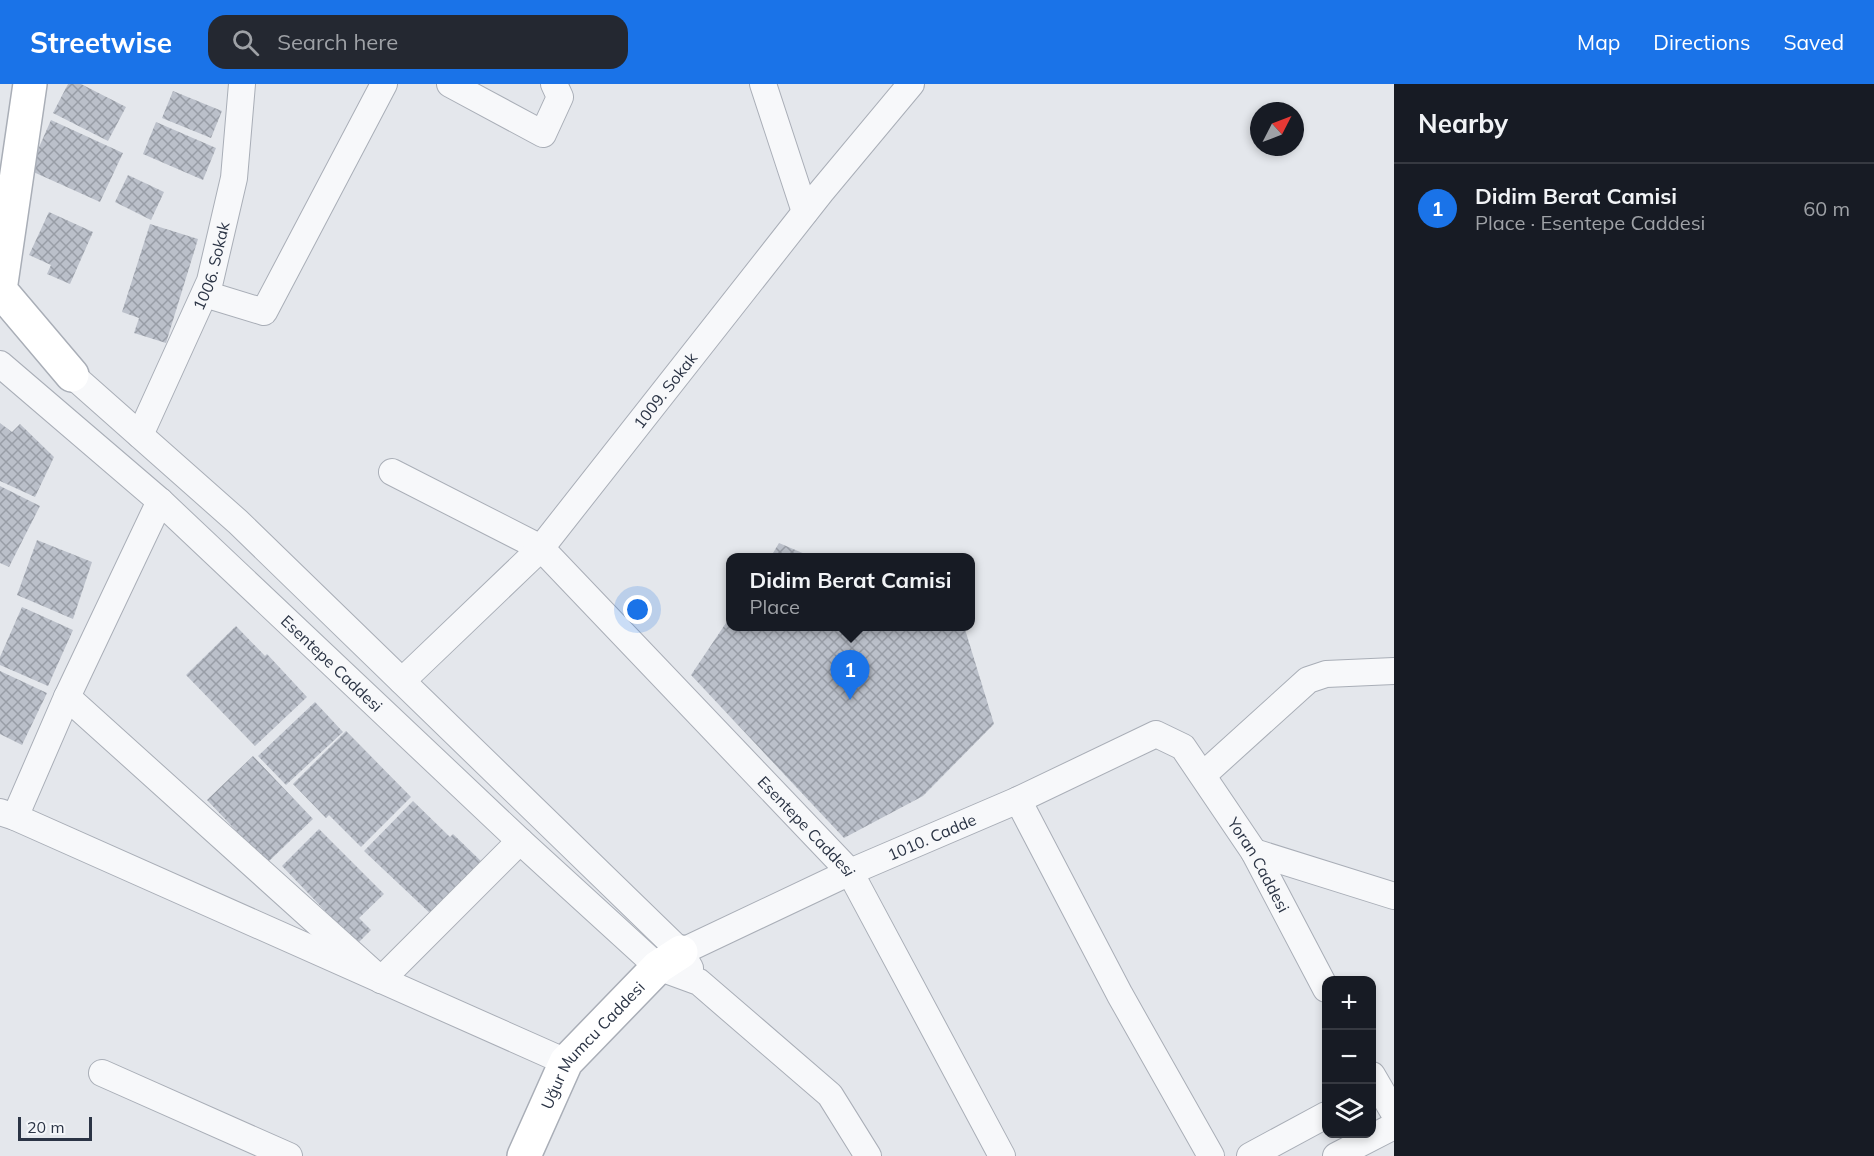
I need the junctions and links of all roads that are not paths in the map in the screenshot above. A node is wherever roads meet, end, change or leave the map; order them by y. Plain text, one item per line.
1 (30, 84) edge
2 (242, 84) edge
3 (384, 84) edge
4 (450, 84) edge
5 (554, 84) edge
6 (763, 84) edge
7 (911, 84) edge
8 (805, 212) junction
9 (0, 290) edge
10 (205, 294) junction
11 (0, 327) edge
12 (0, 364) edge
13 (72, 375) junction
14 (140, 435) junction
15 (392, 472) dead end
16 (160, 501) junction
17 (541, 548) junction
18 (1394, 671) edge
19 (402, 681) junction
20 (67, 697) junction
21 (1183, 747) joint
22 (1203, 775) junction
23 (1018, 800) junction
24 (8, 814) edge
25 (520, 841) junction
26 (1254, 852) junction
27 (850, 872) junction
28 (1394, 896) edge
29 (670, 960) junction
30 (381, 980) junction
31 (1322, 981) edge
32 (566, 1062) junction
33 (102, 1073) dead end
34 (1379, 1082) edge
35 (1394, 1113) edge
36 (1322, 1117) edge
37 (1394, 1126) edge
38 (289, 1156) edge
39 (524, 1156) edge
40 (868, 1156) edge
41 (1002, 1156) edge
42 (1211, 1156) edge
43 (1250, 1156) edge
44 (1336, 1156) edge

1 - 9 main road
2 - 10 street, 1006. Sokak
3 - 10 street
4 - 5 street
6 - 8 street
7 - 8 street, 1009. Sokak
8 - 17 street, 1009. Sokak
9 - 13 main road
10 - 14 street, 1006. Sokak
11 - 13 main road
12 - 16 street, Esentepe Caddesi
13 - 14 street
14 - 19 street
15 - 17 street, Esentepe Caddesi
16 - 20 street
16 - 25 street, Esentepe Caddesi
17 - 19 street, 1009. Sokak
17 - 27 street, Esentepe Caddesi
18 - 22 street
19 - 29 street
20 - 24 street
20 - 30 street
21 - 22 street, Yoran Caddesi
21 - 23 street, 1010. Cadde
22 - 26 street, Yoran Caddesi
23 - 27 street, 1010. Cadde
23 - 42 street
24 - 30 street
25 - 29 street, Esentepe Caddesi
25 - 30 street
26 - 28 street
26 - 31 street, Yoran Caddesi
27 - 29 street, 1010. Cadde
27 - 41 street, Esentepe Caddesi
29 - 32 main road, Uğur Mumcu Caddesi
29 - 40 street
30 - 32 street
32 - 39 main road, Uğur Mumcu Caddesi
33 - 38 street
34 - 35 street
36 - 43 street
37 - 44 street

